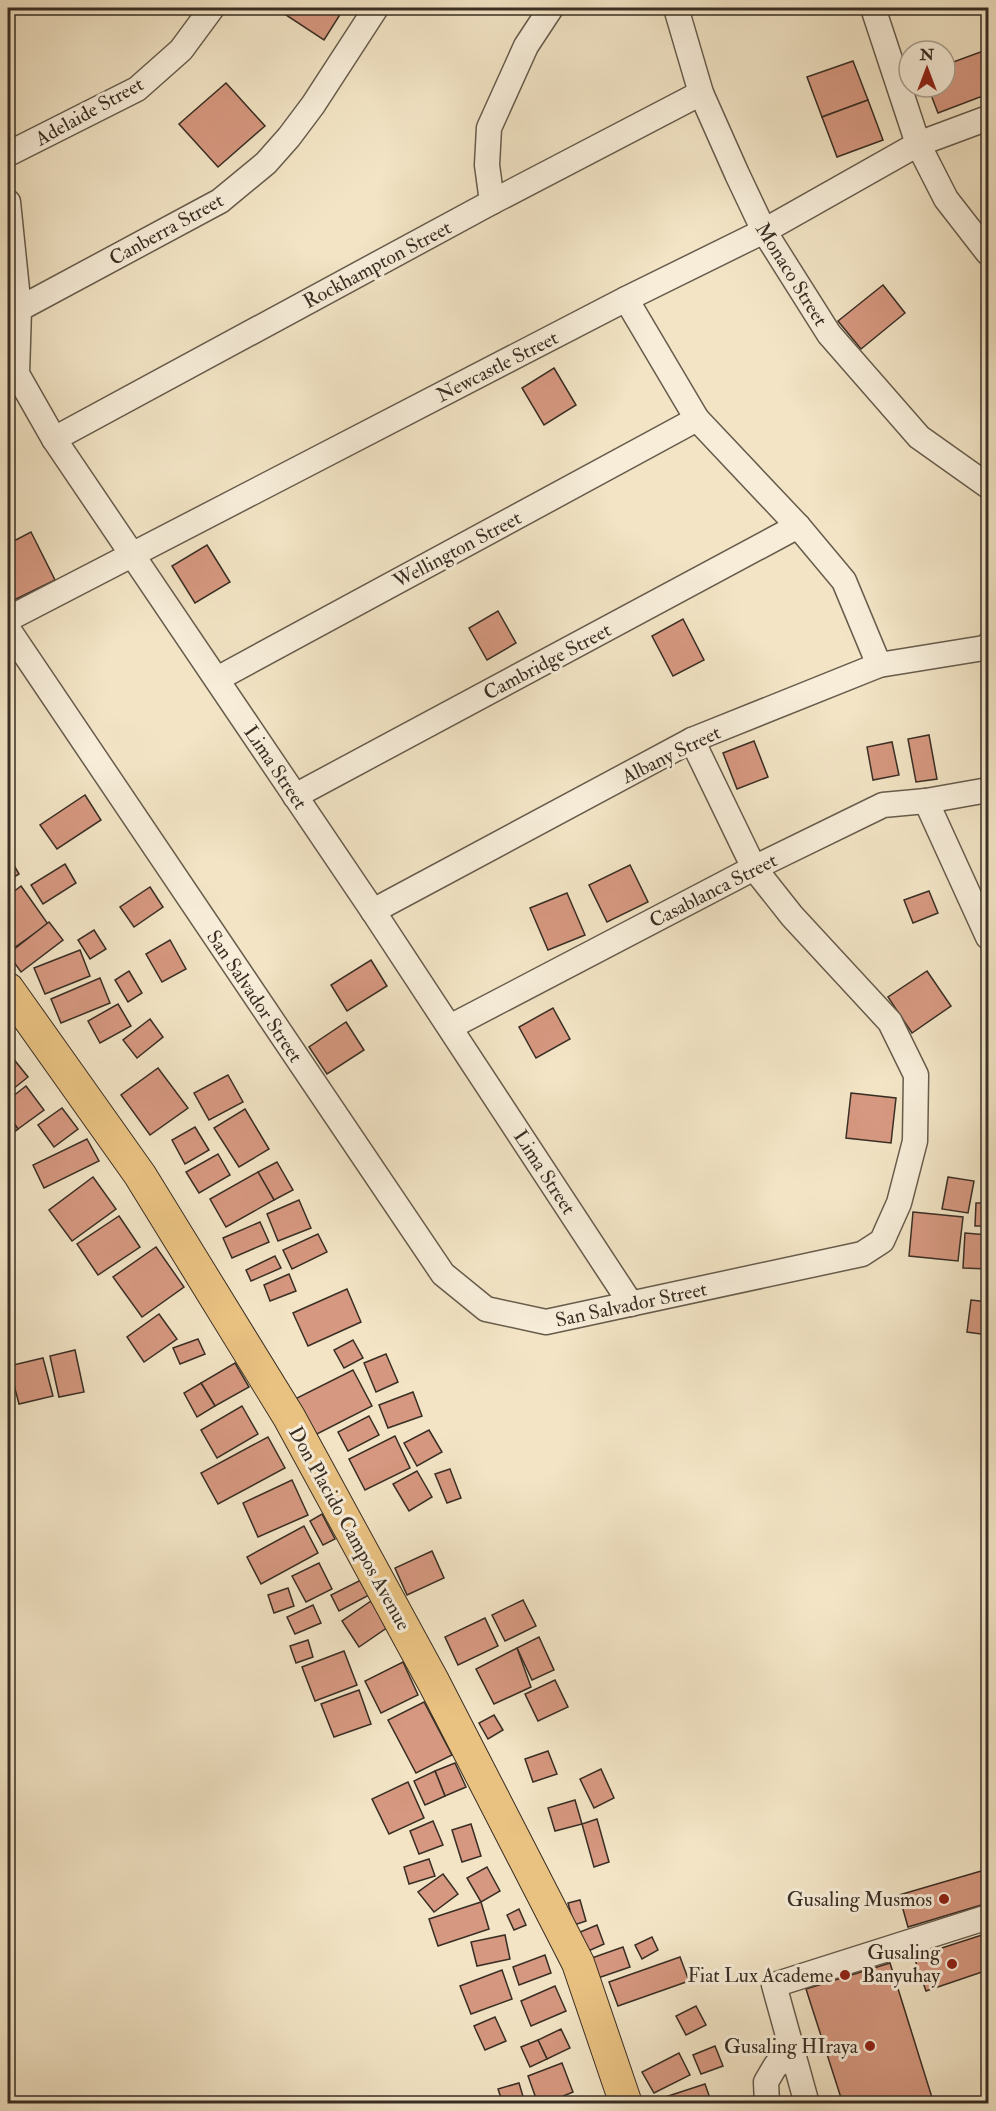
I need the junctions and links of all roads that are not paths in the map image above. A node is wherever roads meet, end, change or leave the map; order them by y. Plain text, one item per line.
1 (212, 8) edge
2 (376, 8) edge
3 (551, 8) edge
4 (676, 8) edge
5 (873, 8) edge
6 (701, 93) junction
7 (988, 118) edge
8 (918, 144) junction
9 (8, 154) edge
10 (8, 201) edge
11 (492, 202) junction
12 (764, 231) junction
13 (988, 253) edge
14 (626, 299) junction
15 (19, 309) junction
16 (697, 419) junction
17 (54, 439) junction
18 (988, 486) edge
19 (798, 526) junction
20 (133, 553) junction
21 (8, 619) edge
22 (8, 629) edge
23 (988, 645) edge
24 (879, 664) junction
25 (217, 679) junction
26 (692, 740) junction
27 (988, 790) edge
28 (295, 796) junction
29 (926, 801) junction
30 (754, 868) junction
31 (373, 911) junction
32 (988, 937) edge
33 (8, 989) edge
34 (450, 1027) junction
35 (631, 1304) junction
36 (988, 1917) edge
37 (794, 2057) junction
38 (626, 2103) edge
39 (767, 2103) edge
40 (807, 2103) edge

1 - 9 street, Adelaide Street
2 - 15 street, Canberra Street
3 - 11 street
4 - 6 street, Monaco Street
5 - 8 street
6 - 11 street, Rockhampton Street
6 - 12 street, Monaco Street
7 - 8 street, Newcastle Street
8 - 12 street, Newcastle Street
8 - 13 street
10 - 15 street, Lima Street
11 - 17 street, Rockhampton Street
12 - 14 street, Newcastle Street
12 - 18 street, Monaco Street
14 - 16 street
14 - 20 street, Newcastle Street
15 - 17 street, Lima Street
16 - 19 street
16 - 25 street, Wellington Street
17 - 20 street, Lima Street
19 - 24 street
19 - 28 street, Cambridge Street
20 - 21 street, Newcastle Street
20 - 25 street, Lima Street
22 - 35 street, San Salvador Street
23 - 24 street, Albany Street
24 - 26 street, Albany Street
25 - 28 street, Lima Street
26 - 30 street, San Salvador Street
26 - 31 street, Albany Street
27 - 29 street, Casablanca Street
28 - 31 street, Lima Street
29 - 30 street, Casablanca Street
29 - 32 street
30 - 34 street, Casablanca Street
30 - 35 street, San Salvador Street
31 - 34 street, Lima Street
33 - 38 main road, Don Placido Campos Avenue
34 - 35 street, Lima Street
36 - 37 street
37 - 39 street
37 - 40 street

